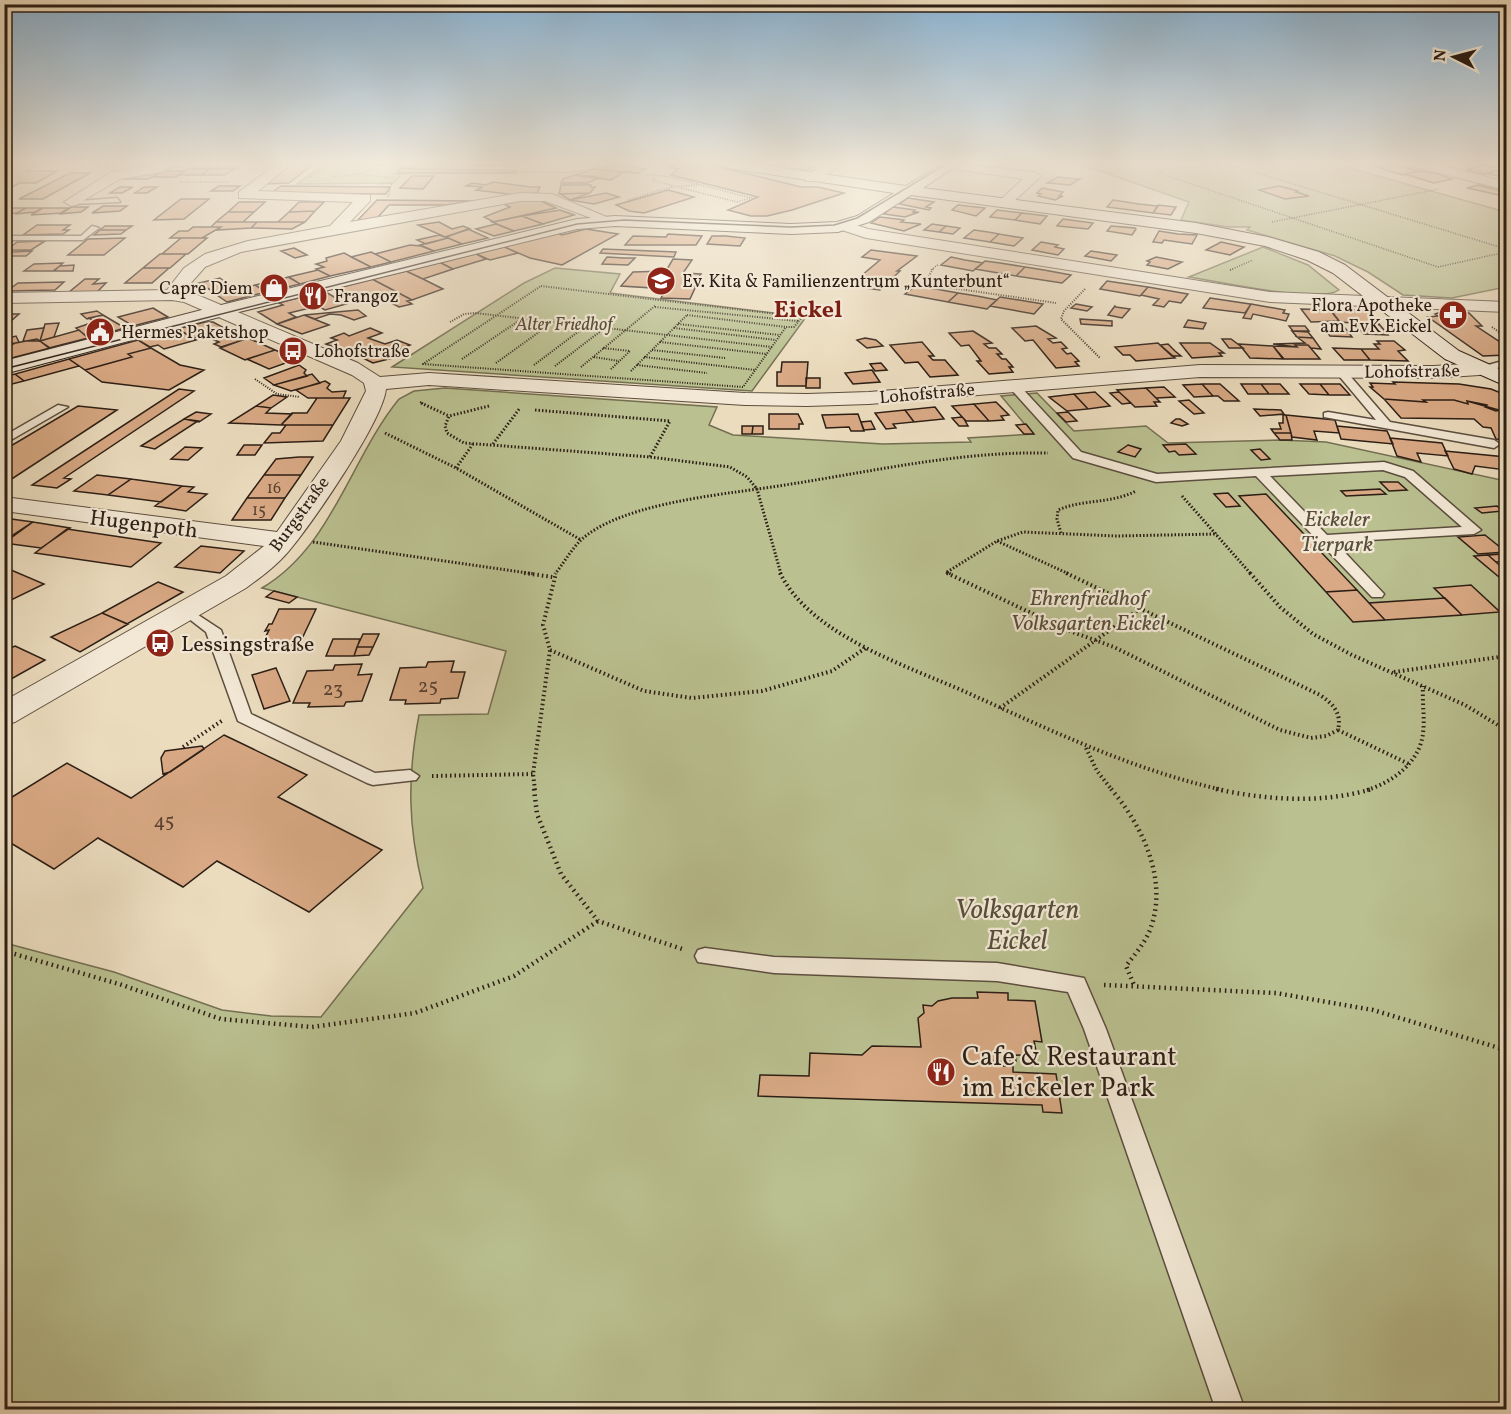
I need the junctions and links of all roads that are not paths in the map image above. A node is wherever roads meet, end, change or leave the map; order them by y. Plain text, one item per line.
1 (23, 230) dead end
2 (92, 230) edge
3 (334, 230) edge
4 (545, 230) edge
5 (857, 230) edge
6 (1202, 230) edge
7 (7, 240) edge
8 (172, 295) junction
9 (1506, 296) edge
10 (4, 298) edge
11 (1383, 303) junction
12 (1487, 307) junction
13 (1506, 307) edge
14 (221, 311) junction
15 (1506, 363) edge
16 (4, 368) edge
17 (1479, 369) junction
18 (1340, 371) junction
19 (1506, 380) edge
20 (375, 384) junction
21 (1014, 386) junction
22 (62, 407) dead end
23 (1328, 415) dead end
24 (1386, 425) junction
25 (4, 441) edge
26 (1494, 444) dead end
27 (1259, 472) junction
28 (4, 504) edge
29 (1323, 539) junction
30 (284, 540) junction
31 (1377, 594) dead end
32 (186, 611) junction
33 (4, 715) edge
34 (410, 776) road end
35 (705, 956) road end
36 (1231, 1410) edge

1 - 7 lane
2 - 7 lane
3 - 8 street
4 - 14 street
5 - 11 street
6 - 11 street
8 - 10 street
8 - 14 street
9 - 12 street
11 - 12 street
11 - 17 street
12 - 13 street
14 - 16 street
14 - 20 street
15 - 17 lane
17 - 18 street, Lohofstraße
17 - 19 street
18 - 21 street, Lohofstraße
18 - 24 lane
20 - 21 street, Lohofstraße
20 - 30 street, Burgstraße
21 - 27 lane
22 - 25 lane
23 - 24 lane
24 - 26 lane
27 - 29 lane
27 - 29 lane
28 - 30 street, Hugenpoth
29 - 31 lane
30 - 32 street, Burgstraße
32 - 33 street, Burgstraße
32 - 34 lane
35 - 36 lane

